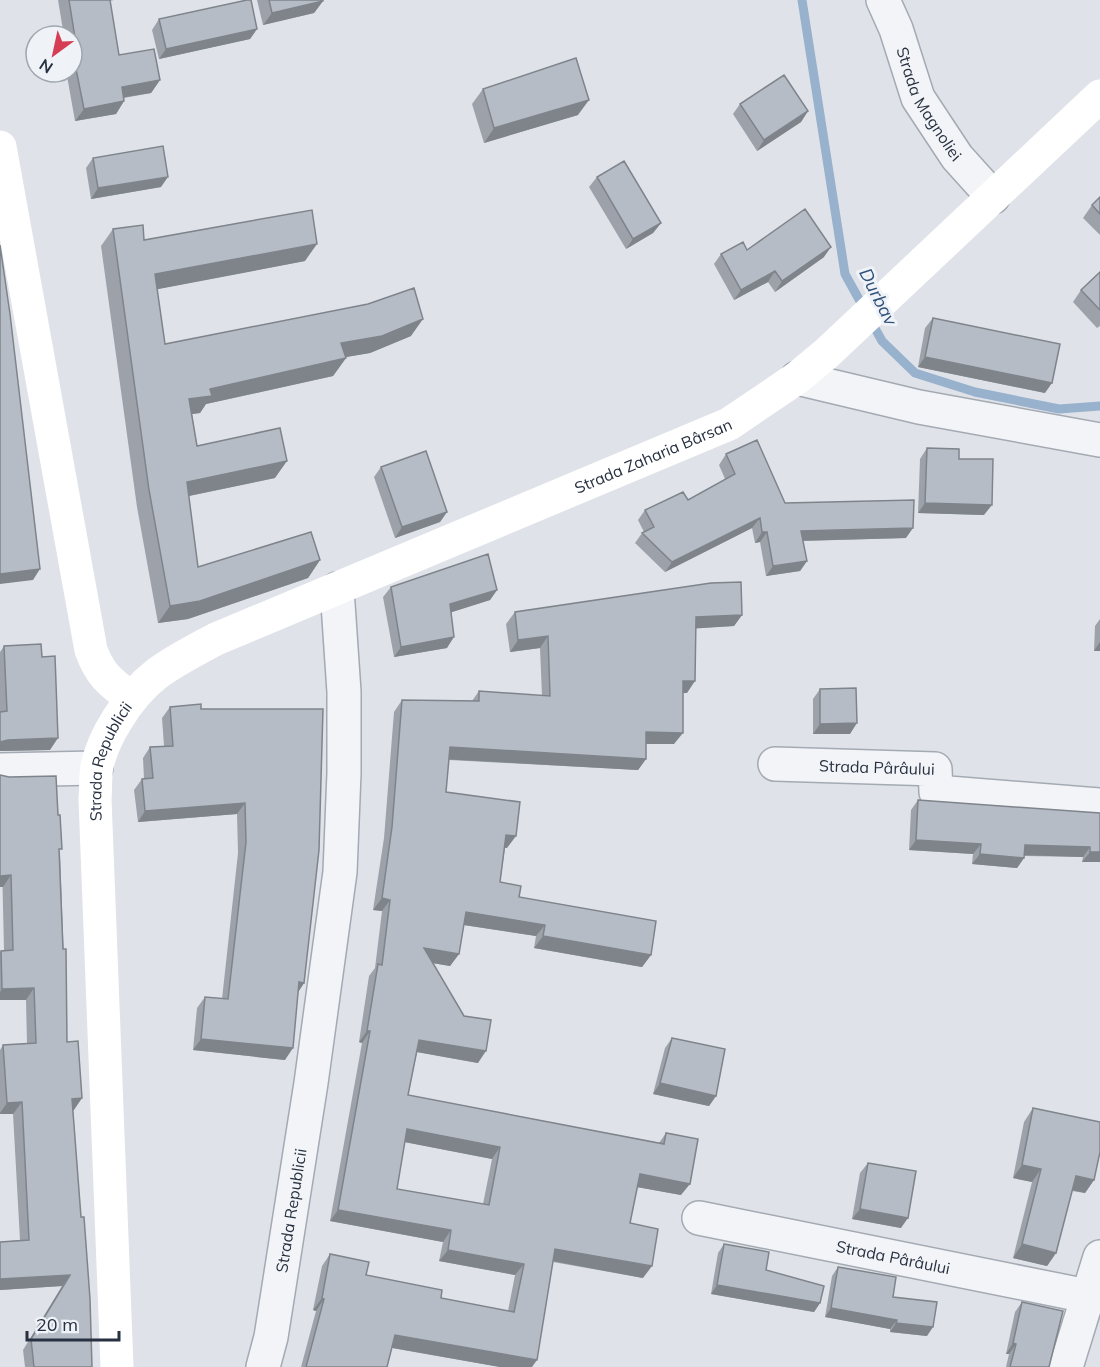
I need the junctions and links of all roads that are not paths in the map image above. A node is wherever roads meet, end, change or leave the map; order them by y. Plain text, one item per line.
1 (883, 0) edge
2 (1100, 96) edge
3 (0, 147) edge
4 (993, 197) junction
5 (797, 378) junction
6 (1100, 440) edge
7 (337, 589) junction
8 (131, 698) junction
9 (775, 764) dead end
10 (96, 768) junction
11 (0, 770) edge
12 (1100, 805) edge
13 (699, 1218) dead end
14 (1100, 1257) edge
15 (1087, 1296) junction
16 (117, 1367) edge
17 (263, 1367) edge
18 (1066, 1367) edge

1 - 4 street, Strada Magnoliei
2 - 4 main road, Strada Zaharia Bârsan
3 - 8 main road, Strada Republicii
4 - 5 main road, Strada Zaharia Bârsan
5 - 6 street
5 - 7 main road, Strada Zaharia Bârsan
7 - 8 main road, Strada Zaharia Bârsan
7 - 17 street, Strada Republicii
8 - 10 main road, Strada Republicii
9 - 12 street, Strada Pârâului
10 - 11 street
10 - 16 main road, Strada Republicii
13 - 15 street, Strada Pârâului
14 - 15 street
15 - 18 street

